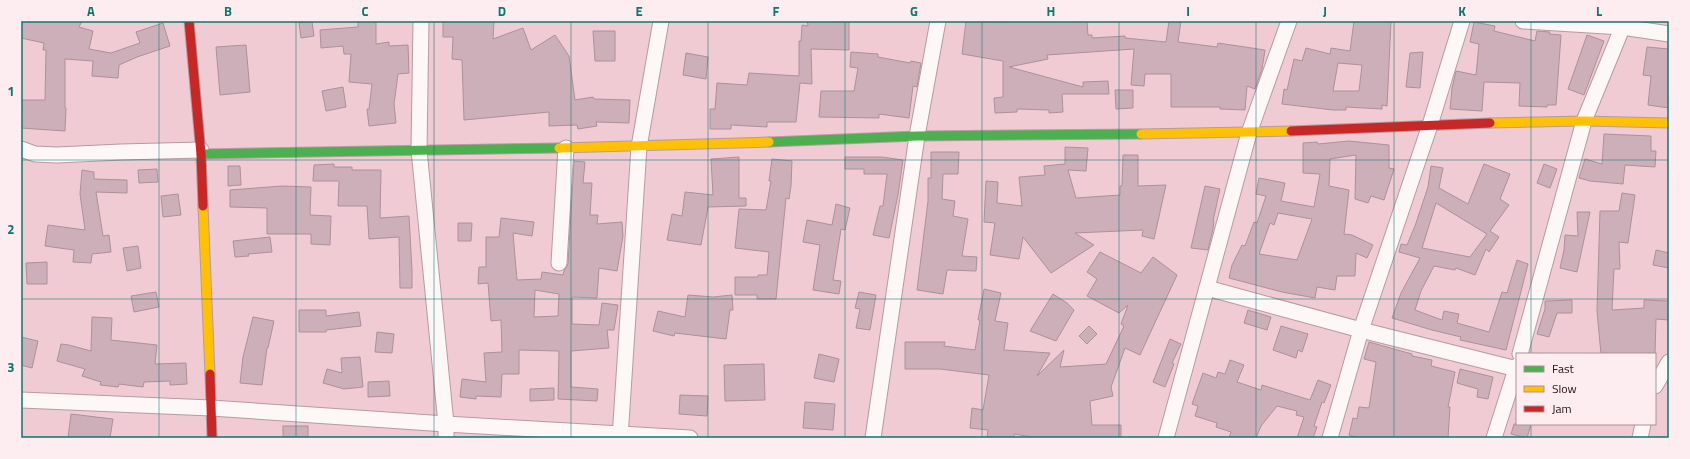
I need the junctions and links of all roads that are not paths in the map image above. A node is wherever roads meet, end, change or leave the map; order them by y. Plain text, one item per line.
1 (189, 21) edge
2 (421, 21) edge
3 (661, 21) edge
4 (938, 21) edge
5 (1289, 21) edge
6 (1462, 21) edge
7 (1523, 21) edge
8 (1624, 24) edge
9 (1669, 34) edge
10 (1584, 121) junction
11 (1669, 123) edge
12 (1430, 125) junction
13 (1249, 133) junction
14 (917, 136) junction
15 (639, 147) junction
16 (566, 148) junction
17 (21, 149) edge
18 (419, 150) junction
19 (201, 152) junction
20 (559, 263) dead end
21 (1207, 288) junction
22 (1361, 330) junction
23 (1520, 353) edge
24 (1669, 362) edge
25 (1516, 368) edge
26 (1516, 371) edge
27 (1656, 384) edge
28 (21, 400) edge
29 (211, 408) junction
30 (1643, 425) edge
31 (446, 431) edge
32 (620, 436) edge
33 (212, 438) edge
34 (690, 438) edge
35 (873, 438) edge
36 (1166, 438) edge
37 (1330, 438) edge
38 (1494, 438) edge
39 (1640, 438) edge

1 - 19 street
2 - 18 street
3 - 15 street
4 - 14 street
5 - 13 street
6 - 12 street
7 - 8 street
8 - 9 street
8 - 10 street
10 - 11 street
10 - 12 street
10 - 23 street
12 - 13 street
12 - 22 street
13 - 14 street
13 - 21 street
14 - 15 street
14 - 35 street
15 - 16 street
15 - 32 street
16 - 18 street
16 - 20 street
17 - 19 street
18 - 19 street
18 - 31 street
19 - 29 street
21 - 22 street
21 - 36 street
22 - 25 street
22 - 37 street
24 - 27 street
26 - 38 street
28 - 29 street
29 - 31 street
29 - 33 street
30 - 39 street
31 - 32 street
32 - 34 street

